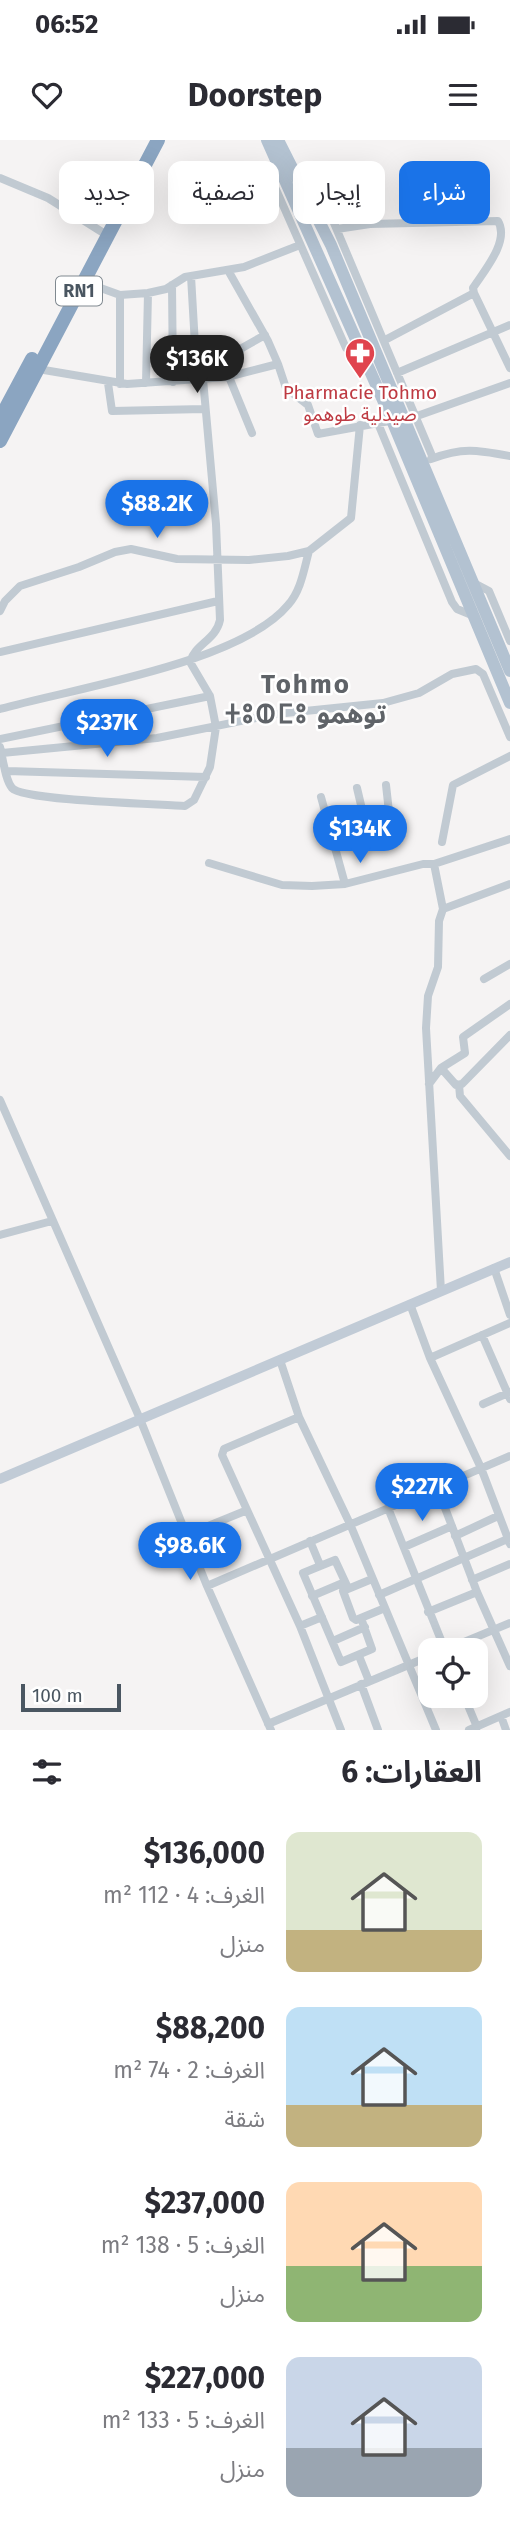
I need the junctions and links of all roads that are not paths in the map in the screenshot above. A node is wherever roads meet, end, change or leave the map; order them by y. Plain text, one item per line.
1 (151, 140) edge
2 (158, 140) edge
3 (267, 140) edge
4 (278, 140) edge
5 (276, 159) junction
6 (293, 168) edge
7 (0, 178) edge
8 (321, 224) edge
9 (335, 224) edge
10 (337, 229) junction
11 (102, 232) junction
12 (300, 245) junction
13 (229, 272) junction
14 (191, 276) junction
15 (84, 282) junction
16 (172, 285) junction
17 (148, 293) junction
18 (474, 293) junction
19 (120, 295) junction
20 (510, 326) edge
21 (495, 331) junction
22 (265, 335) junction
23 (385, 340) junction
24 (278, 364) junction
25 (367, 364) junction
26 (510, 368) edge
27 (38, 369) junction
28 (399, 372) junction
29 (227, 377) junction
30 (386, 378) junction
31 (200, 380) junction
32 (173, 382) junction
33 (107, 383) junction
34 (146, 383) junction
35 (510, 383) edge
36 (120, 384) junction
37 (5, 398) edge
38 (204, 409) junction
39 (417, 416) junction
40 (396, 418) junction
41 (0, 419) edge
42 (377, 421) junction
43 (360, 425) junction
44 (252, 433) dead end
45 (0, 441) edge
46 (510, 456) edge
47 (427, 460) junction
48 (309, 551) junction
49 (217, 559) junction
50 (472, 581) junction
51 (218, 601) junction
52 (0, 611) edge
53 (474, 616) junction
54 (510, 641) edge
55 (0, 652) edge
56 (191, 659) junction
57 (510, 671) edge
58 (210, 696) junction
59 (510, 703) edge
60 (0, 709) edge
61 (216, 727) junction
62 (510, 737) edge
63 (0, 739) edge
64 (1, 750) edge
65 (510, 756) edge
66 (7, 772) junction
67 (206, 777) junction
68 (386, 785) dead end
69 (357, 788) dead end
70 (321, 797) dead end
71 (369, 839) junction
72 (510, 839) edge
73 (442, 842) dead end
74 (334, 846) junction
75 (209, 863) dead end
76 (435, 864) junction
77 (345, 884) junction
78 (510, 884) edge
79 (443, 909) junction
80 (510, 964) edge
81 (484, 979) dead end
82 (510, 1004) edge
83 (510, 1035) edge
84 (441, 1068) junction
85 (429, 1084) junction
86 (459, 1086) junction
87 (0, 1100) edge
88 (510, 1156) edge
89 (52, 1221) junction
90 (0, 1235) edge
91 (510, 1262) edge
92 (494, 1268) junction
93 (441, 1291) junction
94 (410, 1304) junction
95 (510, 1315) edge
96 (510, 1323) edge
97 (482, 1335) junction
98 (430, 1358) junction
99 (279, 1360) junction
100 (509, 1395) edge
101 (483, 1404) dead end
102 (299, 1417) junction
103 (140, 1419) junction
104 (510, 1456) edge
105 (481, 1468) junction
106 (0, 1479) edge
107 (437, 1487) junction
108 (388, 1508) junction
109 (245, 1511) junction
110 (498, 1516) junction
111 (350, 1524) junction
112 (454, 1531) junction
113 (186, 1535) junction
114 (509, 1540) edge
115 (310, 1541) junction
116 (404, 1547) junction
117 (465, 1558) junction
118 (269, 1559) junction
119 (510, 1564) edge
120 (320, 1565) junction
121 (372, 1579) junction
122 (417, 1579) junction
123 (472, 1580) junction
124 (346, 1585) junction
125 (207, 1586) junction
126 (477, 1592) junction
127 (379, 1595) junction
128 (312, 1596) junction
129 (385, 1608) junction
130 (428, 1612) junction
131 (322, 1617) junction
132 (362, 1618) junction
133 (510, 1623) edge
134 (300, 1626) junction
135 (365, 1627) junction
136 (494, 1630) junction
137 (440, 1638) edge
138 (474, 1638) edge
139 (333, 1641) junction
140 (359, 1656) junction
141 (418, 1661) edge
142 (409, 1664) junction
143 (510, 1667) edge
144 (365, 1683) junction
145 (328, 1698) junction
146 (467, 1708) edge
147 (510, 1712) edge
148 (501, 1716) junction
149 (269, 1727) edge
150 (473, 1728) edge
151 (341, 1730) edge
152 (378, 1730) edge
153 (436, 1730) edge
154 (506, 1730) edge

1 - 11 highway, RN1
2 - 15 highway, RN1
3 - 5 main road
4 - 6 main road
5 - 12 street
5 - 25 main road
7 - 11 street
8 - 30 main road
9 - 10 street
10 - 18 street
10 - 23 street
11 - 37 highway, RN1
12 - 13 street
12 - 25 street
13 - 14 street
13 - 22 street
14 - 16 street
14 - 31 street
15 - 19 street
15 - 27 highway, RN1
16 - 17 street
16 - 32 street
17 - 19 street
17 - 34 street
18 - 21 street
18 - 23 street
19 - 36 street
20 - 21 street
21 - 26 street
21 - 28 street
22 - 24 street
22 - 29 street
23 - 28 street
24 - 29 street
24 - 43 street
25 - 40 main road
27 - 33 street
27 - 45 highway, RN1
28 - 30 street
28 - 39 street
29 - 31 street
29 - 44 street
30 - 40 main road
31 - 32 street
31 - 38 street
32 - 34 street
33 - 36 street
33 - 38 street
34 - 36 street
35 - 39 street
37 - 41 highway, RN1
38 - 49 street
39 - 40 street
39 - 47 street
40 - 42 street
40 - 47 main road
40 - 53 main road
42 - 43 street
42 - 53 street
43 - 48 street
46 - 47 street
47 - 50 main road
48 - 49 street
48 - 56 street
49 - 51 street
49 - 52 street
50 - 54 street
50 - 57 main road
51 - 55 street
51 - 56 street
53 - 59 main road
56 - 58 street
56 - 60 street
58 - 61 street
58 - 63 street
61 - 62 street
61 - 64 street
61 - 67 street
64 - 66 street
65 - 73 street
66 - 67 street
66 - 67 street
68 - 71 street
69 - 71 street
70 - 74 street
71 - 74 street
72 - 76 street
74 - 77 street
75 - 77 street
76 - 77 street
76 - 79 street
78 - 79 street
79 - 85 street
80 - 81 street
82 - 84 street
83 - 86 street
84 - 85 street
84 - 86 street
85 - 93 street
86 - 88 street
87 - 89 street
89 - 90 street
89 - 103 street
91 - 92 street
92 - 93 street
92 - 95 street
93 - 94 street
94 - 98 street
94 - 99 street
96 - 97 street
97 - 98 street
97 - 100 street
98 - 105 street
99 - 102 street
99 - 103 street
100 - 101 street
102 - 109 street
102 - 111 street
103 - 106 street
103 - 113 street
104 - 105 street
105 - 107 street
105 - 110 street
107 - 108 street
107 - 112 street
108 - 111 street
108 - 116 street
109 - 113 street
109 - 118 street
110 - 112 street
110 - 114 street
111 - 115 street
111 - 121 street
112 - 116 street
112 - 117 street
113 - 125 street
114 - 117 street
115 - 118 street
115 - 120 street
116 - 122 street
117 - 122 street
117 - 123 street
118 - 125 street
118 - 134 street
119 - 123 street
120 - 124 street
120 - 128 street
121 - 124 street
121 - 127 street
122 - 127 street
122 - 130 street
123 - 126 street
124 - 128 street
124 - 132 street
125 - 149 street
126 - 130 street
126 - 136 street
127 - 129 street
128 - 131 street
129 - 132 street
129 - 142 street
130 - 137 street
131 - 134 street
131 - 139 street
132 - 135 street
133 - 136 street
134 - 145 street
135 - 139 street
135 - 140 street
136 - 138 street
136 - 143 street
139 - 140 street
140 - 144 street
141 - 142 street
142 - 144 street
142 - 153 street
144 - 145 street
144 - 152 street
145 - 149 street
145 - 151 street
146 - 150 street
147 - 148 street
148 - 150 street
148 - 154 street

